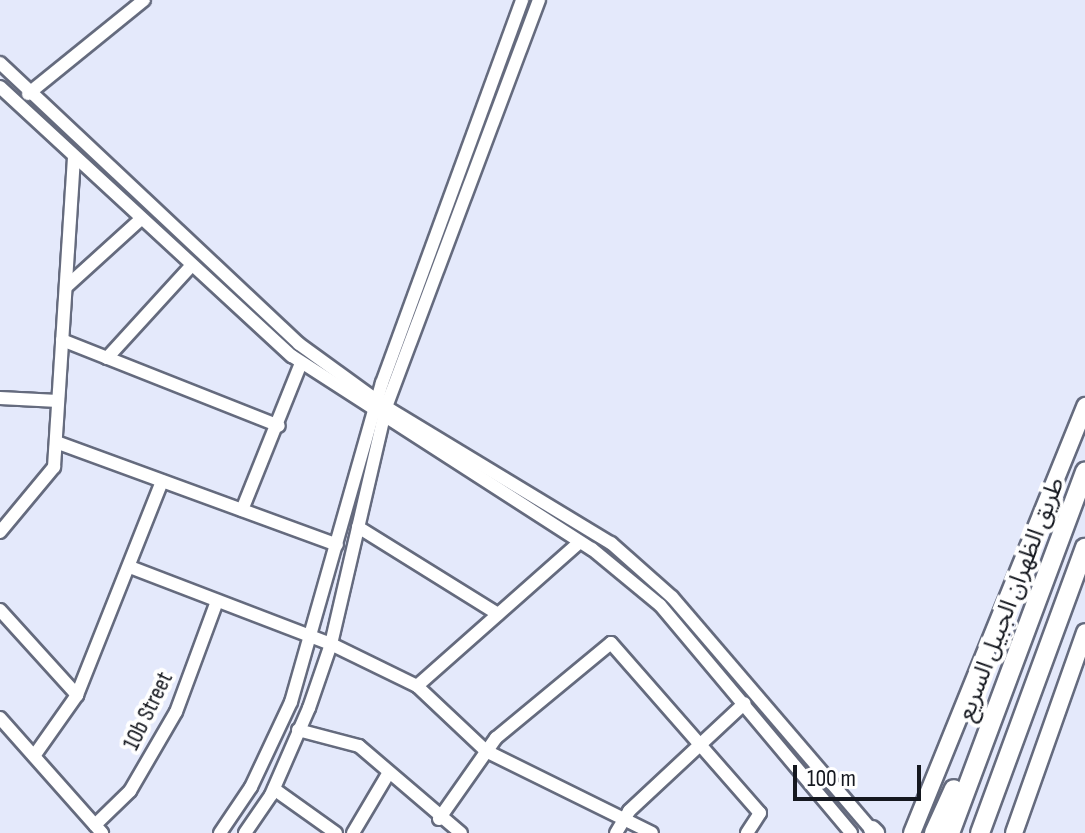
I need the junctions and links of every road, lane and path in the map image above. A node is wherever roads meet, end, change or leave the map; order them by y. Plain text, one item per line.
1 (144, 0) edge
2 (522, 0) edge
3 (539, 0) edge
4 (0, 63) edge
5 (28, 94) junction
6 (3, 96) edge
7 (74, 157) junction
8 (141, 219) junction
9 (192, 265) junction
10 (66, 287) junction
11 (62, 340) junction
12 (107, 358) junction
13 (301, 363) junction
14 (0, 398) edge
15 (58, 401) junction
16 (381, 403) junction
17 (1085, 406) edge
18 (377, 417) junction
19 (279, 426) junction
20 (56, 442) junction
21 (1085, 471) edge
22 (162, 481) junction
23 (242, 510) junction
24 (358, 527) junction
25 (0, 532) edge
26 (580, 542) junction
27 (337, 545) junction
28 (1085, 548) edge
29 (130, 567) junction
30 (217, 601) junction
31 (0, 610) edge
32 (498, 614) junction
33 (1085, 632) edge
34 (311, 639) junction
35 (331, 644) junction
36 (1006, 683) junction
37 (417, 686) junction
38 (77, 695) junction
39 (745, 703) junction
40 (0, 718) edge
41 (298, 730) junction
42 (699, 747) junction
43 (486, 751) junction
44 (34, 756) junction
45 (388, 774) junction
46 (274, 789) junction
47 (626, 816) junction
48 (439, 819) junction
49 (983, 828) edge
50 (99, 829) edge
51 (454, 831) edge
52 (1015, 831) edge
53 (874, 832) edge
54 (220, 833) edge
55 (245, 833) edge
56 (336, 833) edge
57 (353, 833) edge
58 (616, 833) edge
59 (652, 833) edge
60 (747, 833) edge
61 (851, 833) edge
62 (912, 833) edge
63 (934, 833) edge
64 (950, 833) edge

1 - 5 street
2 - 16 street
3 - 16 street
4 - 5 street
5 - 16 street
6 - 7 street
7 - 8 street
7 - 10 street
8 - 9 street
8 - 10 street
9 - 12 street
9 - 13 street
10 - 11 street
11 - 12 street
11 - 15 street
12 - 19 street
13 - 18 street
13 - 19 street
14 - 15 street
15 - 20 street
16 - 18 street
16 - 53 street
17 - 62 main road
18 - 24 street
18 - 26 street
18 - 27 street
19 - 23 street
20 - 22 street
20 - 25 street
21 - 36 highway, طريق الظهران الجبيل السريع
22 - 23 street
22 - 29 street
23 - 27 street
24 - 32 street
24 - 35 street
26 - 32 street
26 - 39 street
27 - 34 street
28 - 49 highway
29 - 30 street
29 - 38 street
30 - 34 street
30 - 50 street, 10b Street
31 - 38 street
32 - 37 street
33 - 52 main road
34 - 35 street
34 - 54 street
35 - 37 street
35 - 41 street
36 - 63 highway
36 - 64 highway, طريق الظهران الجبيل السريع
37 - 43 street
38 - 44 street
39 - 42 street
39 - 61 street
40 - 44 street
41 - 45 street
41 - 46 street
42 - 43 street
42 - 47 street
42 - 60 street
43 - 47 street
43 - 48 street
44 - 50 street
45 - 48 street
45 - 57 street
46 - 55 street
46 - 56 street
47 - 58 street
47 - 59 street
48 - 51 street

